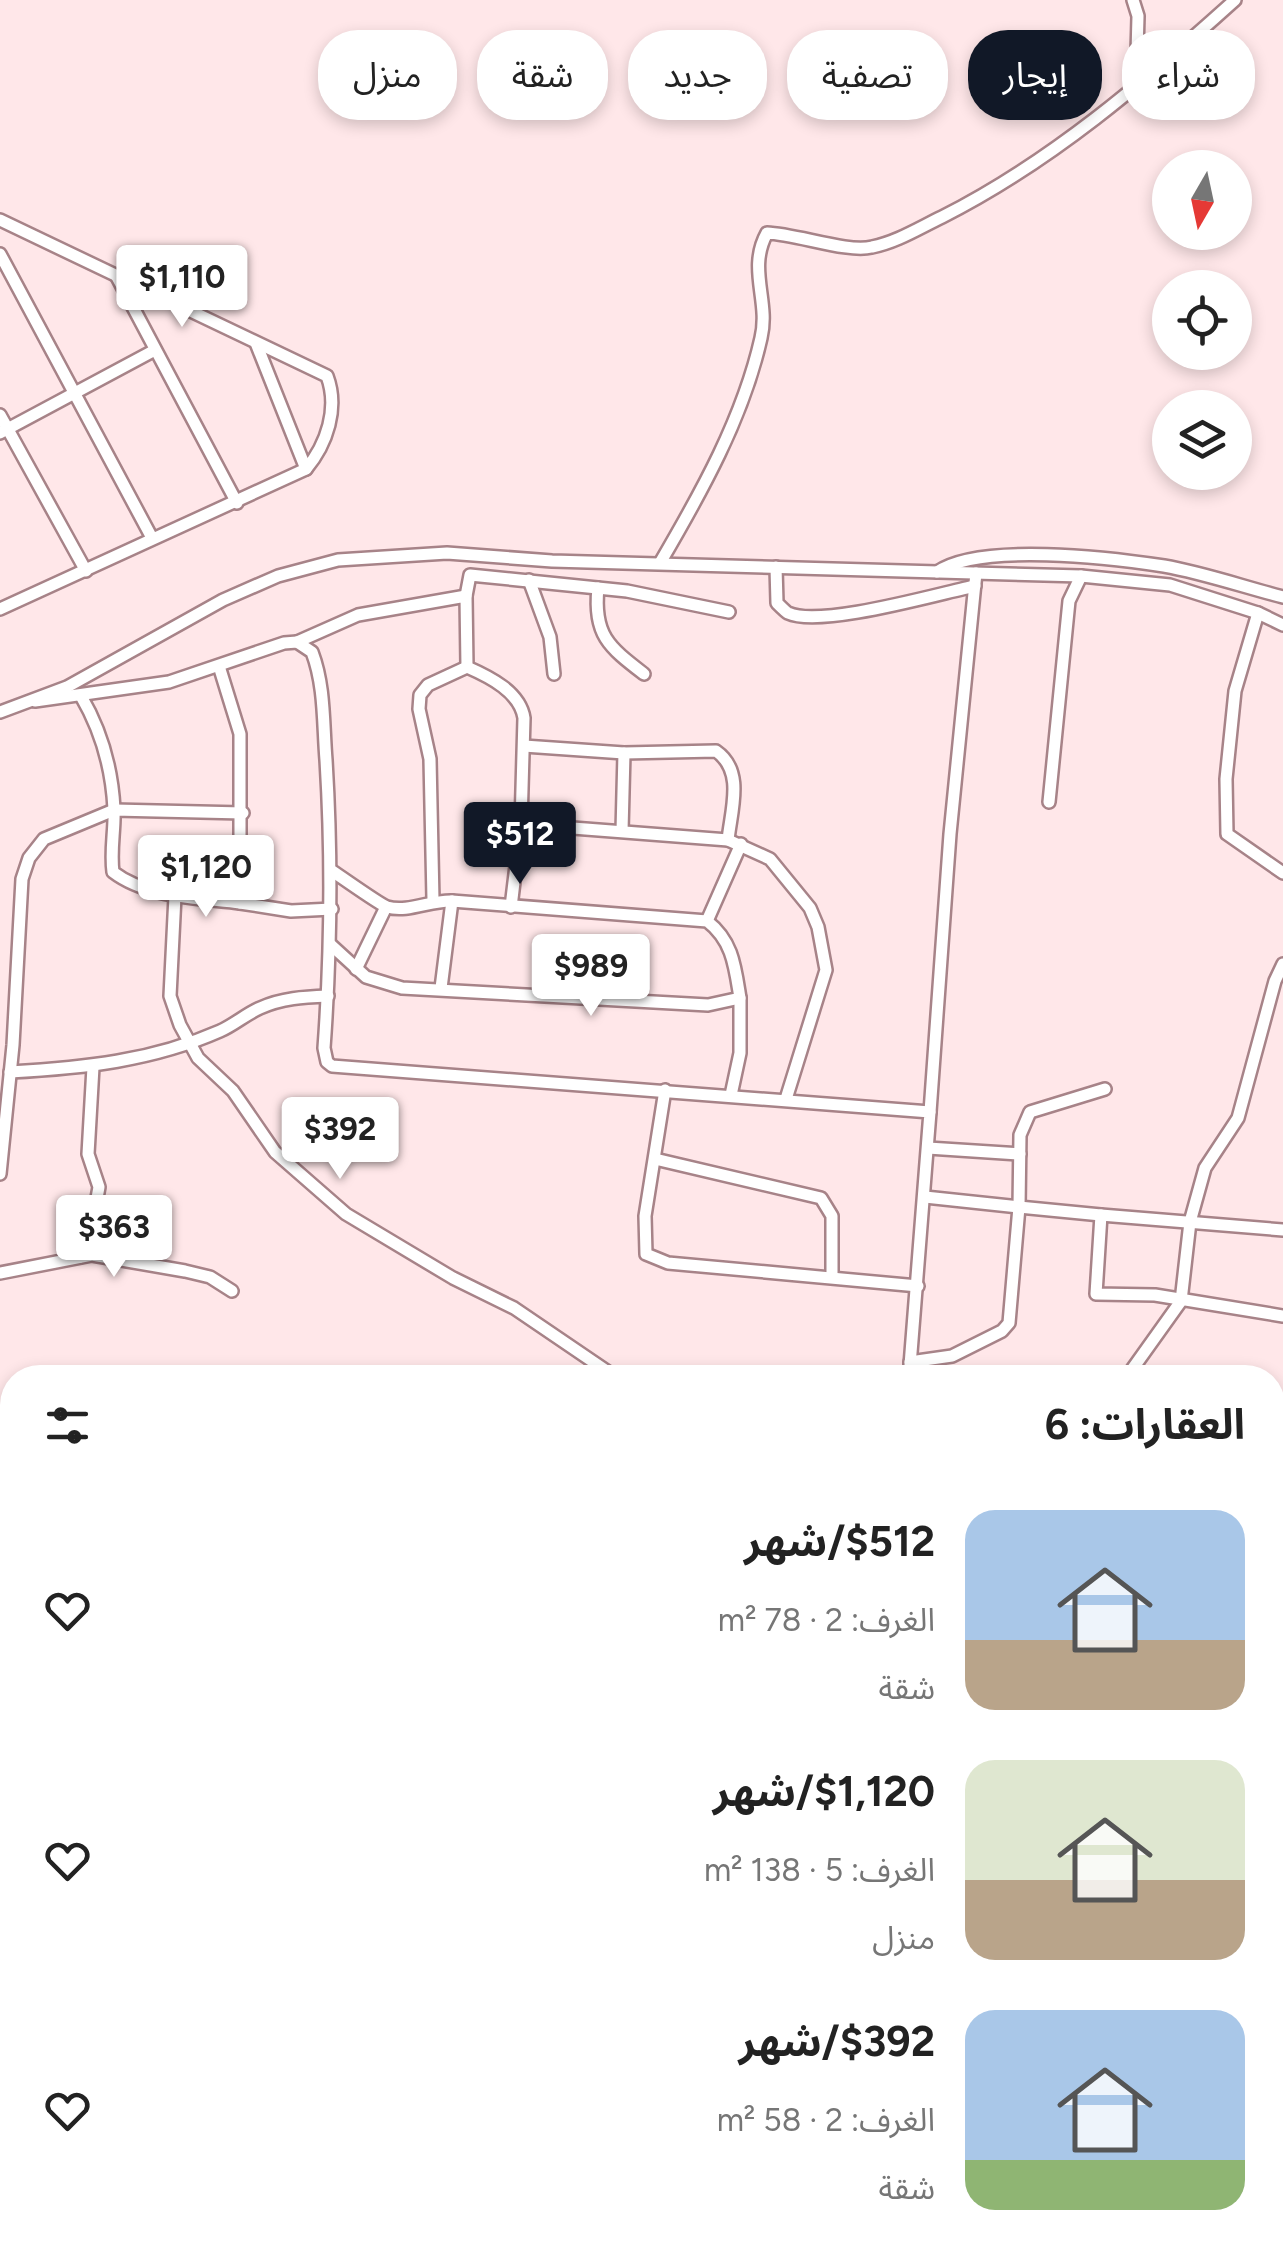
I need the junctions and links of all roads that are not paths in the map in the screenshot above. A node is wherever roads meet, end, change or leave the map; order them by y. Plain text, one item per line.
1 (1134, 0) edge
2 (1234, 0) edge
3 (1138, 30) edge
4 (1201, 30) edge
5 (1122, 96) edge
6 (0, 220) edge
7 (0, 254) edge
8 (117, 276) junction
9 (256, 342) junction
10 (156, 350) junction
11 (75, 394) junction
12 (0, 415) edge
13 (4, 431) edge
14 (306, 469) junction
15 (237, 503) junction
16 (152, 538) junction
17 (471, 557) junction
18 (660, 563) junction
19 (776, 567) junction
20 (86, 571) junction
21 (937, 572) junction
22 (470, 575) junction
23 (1081, 576) junction
24 (528, 580) junction
25 (975, 580) junction
26 (598, 588) junction
27 (466, 596) junction
28 (1283, 597) edge
29 (1, 606) edge
30 (729, 612) dead end
31 (1258, 613) junction
32 (1283, 625) edge
33 (297, 642) junction
34 (219, 666) junction
35 (467, 668) junction
36 (554, 674) dead end
37 (644, 674) dead end
38 (82, 696) junction
39 (35, 702) junction
40 (0, 712) edge
41 (524, 746) junction
42 (624, 753) junction
43 (1049, 802) dead end
44 (114, 810) junction
45 (242, 813) junction
46 (521, 824) junction
47 (622, 832) junction
48 (734, 842) junction
49 (332, 872) junction
50 (1283, 872) edge
51 (175, 896) junction
52 (433, 900) junction
53 (452, 901) junction
54 (240, 903) junction
55 (386, 906) junction
56 (511, 907) junction
57 (332, 909) junction
58 (707, 921) junction
59 (331, 946) junction
60 (1283, 964) edge
61 (356, 970) junction
62 (441, 988) junction
63 (328, 996) junction
64 (740, 998) junction
65 (188, 1042) junction
66 (93, 1068) junction
67 (10, 1072) junction
68 (1105, 1089) dead end
69 (664, 1090) junction
70 (731, 1095) junction
71 (786, 1099) junction
72 (930, 1112) junction
73 (928, 1148) junction
74 (1020, 1154) junction
75 (655, 1159) junction
76 (0, 1174) edge
77 (925, 1197) junction
78 (1018, 1207) junction
79 (1101, 1215) junction
80 (1190, 1222) junction
81 (1283, 1230) edge
82 (80, 1257) junction
83 (0, 1264) edge
84 (0, 1275) edge
85 (832, 1277) junction
86 (918, 1286) junction
87 (232, 1290) dead end
88 (1181, 1301) junction
89 (1283, 1316) edge
90 (910, 1362) junction
91 (598, 1365) edge
92 (910, 1365) edge
93 (1135, 1365) edge

1 - 3 street
2 - 4 street
5 - 18 street
6 - 8 street
7 - 11 street
8 - 9 street
8 - 10 street
9 - 14 street
9 - 14 street
10 - 11 street
10 - 15 street
11 - 13 street
11 - 16 street
12 - 13 street
13 - 20 street
14 - 15 street
15 - 16 street
16 - 20 street
17 - 18 street
17 - 22 street
17 - 39 street
18 - 19 street
19 - 21 street
19 - 25 street
20 - 29 street
21 - 25 street
21 - 28 street
22 - 24 street
22 - 27 street
23 - 25 street
23 - 31 street
23 - 43 street
24 - 26 street
24 - 36 street
25 - 72 street
26 - 30 street
26 - 37 street
27 - 33 street
27 - 35 street
31 - 32 street
31 - 50 street
33 - 34 street
33 - 49 street
34 - 38 street
34 - 45 street
35 - 41 street
35 - 52 street
38 - 39 street
38 - 44 street
39 - 40 street
41 - 42 street
41 - 46 street
42 - 47 street
42 - 48 street
44 - 45 street
44 - 51 street
44 - 67 street
45 - 54 street
46 - 47 street
46 - 56 street
47 - 48 street
48 - 58 street
48 - 71 street
49 - 55 street
49 - 57 street
51 - 54 street
51 - 65 street
52 - 53 street
52 - 55 street
53 - 56 street
53 - 62 street
54 - 57 street
55 - 61 street
56 - 58 street
57 - 59 street
58 - 64 street
59 - 61 street
59 - 63 street
60 - 80 street
61 - 62 street
62 - 64 street
63 - 65 street
63 - 69 street
64 - 70 street
65 - 66 street
65 - 91 street
66 - 67 street
66 - 82 street
67 - 76 street
68 - 74 street
69 - 70 street
69 - 75 street
70 - 71 street
71 - 72 street
72 - 73 street
73 - 74 street
73 - 77 street
74 - 78 street
75 - 85 street
75 - 85 street
77 - 78 street
77 - 86 street
78 - 79 street
78 - 90 street
79 - 80 street
79 - 88 street
80 - 81 street
80 - 88 street
82 - 84 street
82 - 87 street
83 - 84 street
85 - 86 street
86 - 90 street
88 - 89 street
88 - 93 street
90 - 92 street

